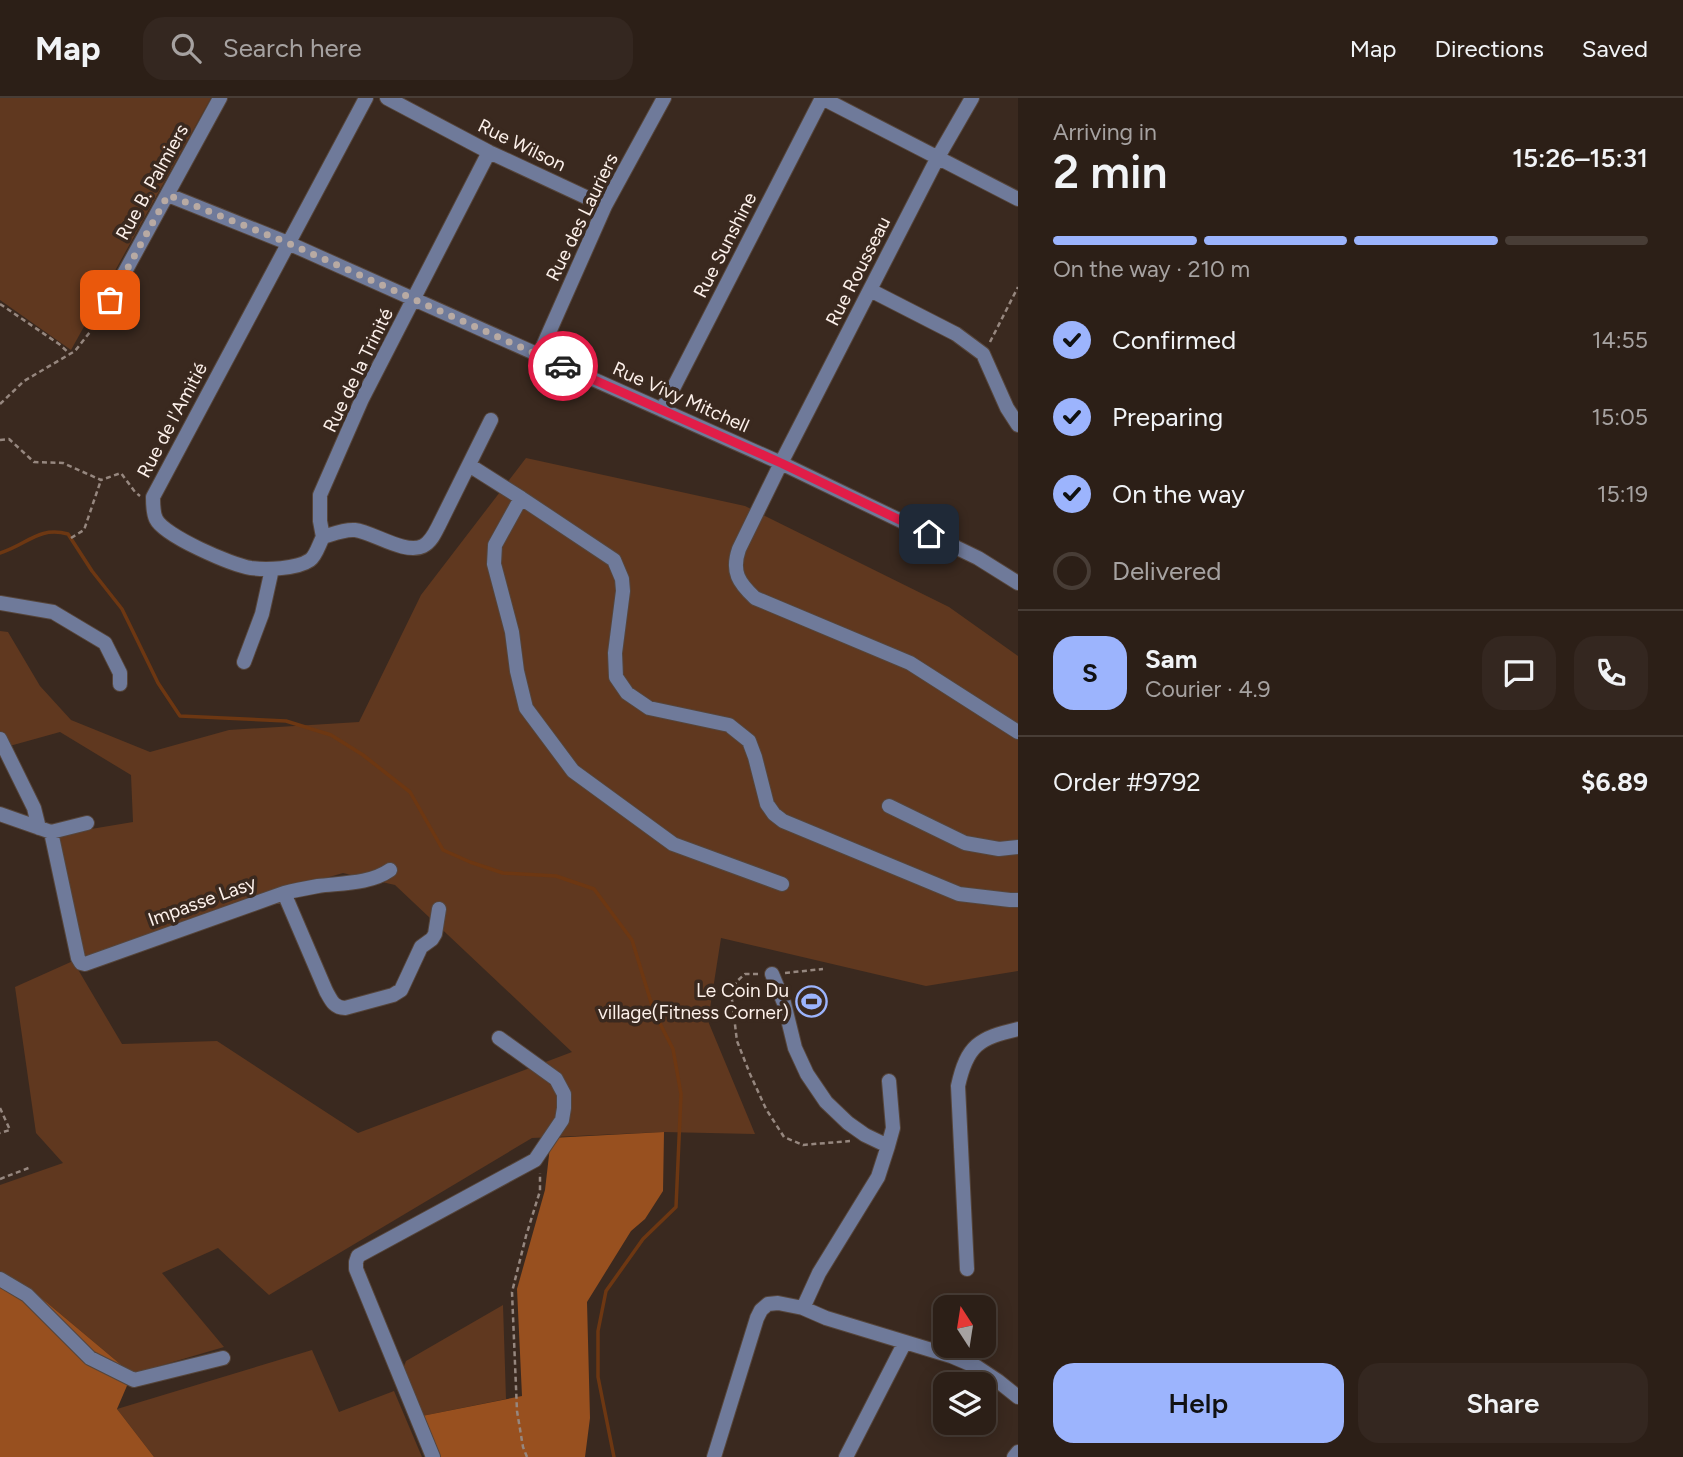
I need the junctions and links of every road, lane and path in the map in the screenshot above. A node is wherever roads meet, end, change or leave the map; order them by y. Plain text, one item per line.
1 (220, 98) edge
2 (366, 98) edge
3 (387, 98) edge
4 (664, 98) edge
5 (822, 98) edge
6 (972, 98) edge
7 (489, 152) junction
8 (938, 157) junction
9 (168, 195) junction
10 (1018, 200) edge
11 (605, 206) junction
12 (288, 243) junction
13 (1018, 287) edge
14 (870, 290) junction
15 (414, 299) junction
16 (0, 304) edge
17 (98, 321) joint
18 (70, 354) junction
19 (984, 354) junction
20 (539, 355) junction
21 (0, 404) edge
22 (662, 410) junction
23 (491, 420) dead end
24 (1018, 425) edge
25 (0, 440) edge
26 (781, 463) junction
27 (469, 465) junction
28 (101, 480) junction
29 (153, 497) junction
30 (521, 498) junction
31 (323, 537) junction
32 (71, 538) dead end
33 (272, 569) junction
34 (1018, 583) edge
35 (0, 603) edge
36 (244, 662) dead end
37 (120, 684) dead end
38 (1018, 732) edge
39 (0, 739) edge
40 (889, 806) dead end
41 (0, 814) edge
42 (87, 823) dead end
43 (45, 830) junction
44 (1018, 847) edge
45 (390, 870) dead end
46 (782, 884) dead end
47 (284, 893) junction
48 (1018, 900) edge
49 (439, 909) dead end
50 (824, 969) dead end
51 (772, 974) junction
52 (1018, 1029) edge
53 (499, 1038) dead end
54 (889, 1081) dead end
55 (0, 1108) edge
56 (0, 1133) edge
57 (871, 1138) junction
58 (888, 1146) junction
59 (536, 1160) junction
60 (31, 1167) dead end
61 (0, 1180) edge
62 (967, 1269) dead end
63 (0, 1279) edge
64 (803, 1308) junction
65 (905, 1342) junction
66 (223, 1358) dead end
67 (1018, 1397) edge
68 (1018, 1452) edge
69 (433, 1457) edge
70 (527, 1457) edge
71 (714, 1457) edge
72 (846, 1457) edge
73 (1014, 1457) edge

1 - 9 street, Rue B. Palmiers
2 - 12 street, Rue de l'Amitié
3 - 7 street, Rue Wilson
4 - 11 street, Rue des Lauriers
5 - 8 street
5 - 22 street, Rue Sunshine
6 - 8 street, Rue Rousseau
7 - 11 street, Rue Wilson
7 - 15 street, Rue de la Trinité
8 - 10 street
8 - 14 street, Rue Rousseau
9 - 12 street, Rue Vivy Mitchell
9 - 17 street, Rue B. Palmiers
11 - 20 street, Rue des Lauriers
12 - 15 street, Rue Vivy Mitchell
12 - 29 street, Rue de l'Amitié
13 - 19 path
14 - 19 street
14 - 26 street, Rue Rousseau
15 - 20 street, Rue Vivy Mitchell
15 - 31 street, Rue de la Trinité
16 - 18 path
17 - 18 path
18 - 21 path
19 - 24 street
20 - 22 street, Rue Vivy Mitchell
22 - 26 street, Rue Vivy Mitchell
23 - 27 street
25 - 28 path
26 - 34 street, Rue Vivy Mitchell
26 - 38 street, Rue Rousseau
27 - 30 street
27 - 31 street
28 - 29 path
28 - 32 path
29 - 33 street, Rue de l'Amitié
30 - 46 street
30 - 48 street
31 - 33 street, Rue de l'Amitié
33 - 36 street
35 - 37 street
39 - 43 street
40 - 44 street
41 - 43 street
42 - 43 street
43 - 47 street, Impasse Lasy
45 - 47 street
47 - 49 street, Impasse Lasy
50 - 51 path
51 - 57 street
51 - 57 path
52 - 62 street
53 - 59 street
54 - 58 street
55 - 56 path
57 - 58 street
58 - 64 street
59 - 69 street
59 - 70 path
60 - 61 path
63 - 66 street
64 - 65 street
64 - 71 street
65 - 67 street
65 - 72 street
68 - 73 street

